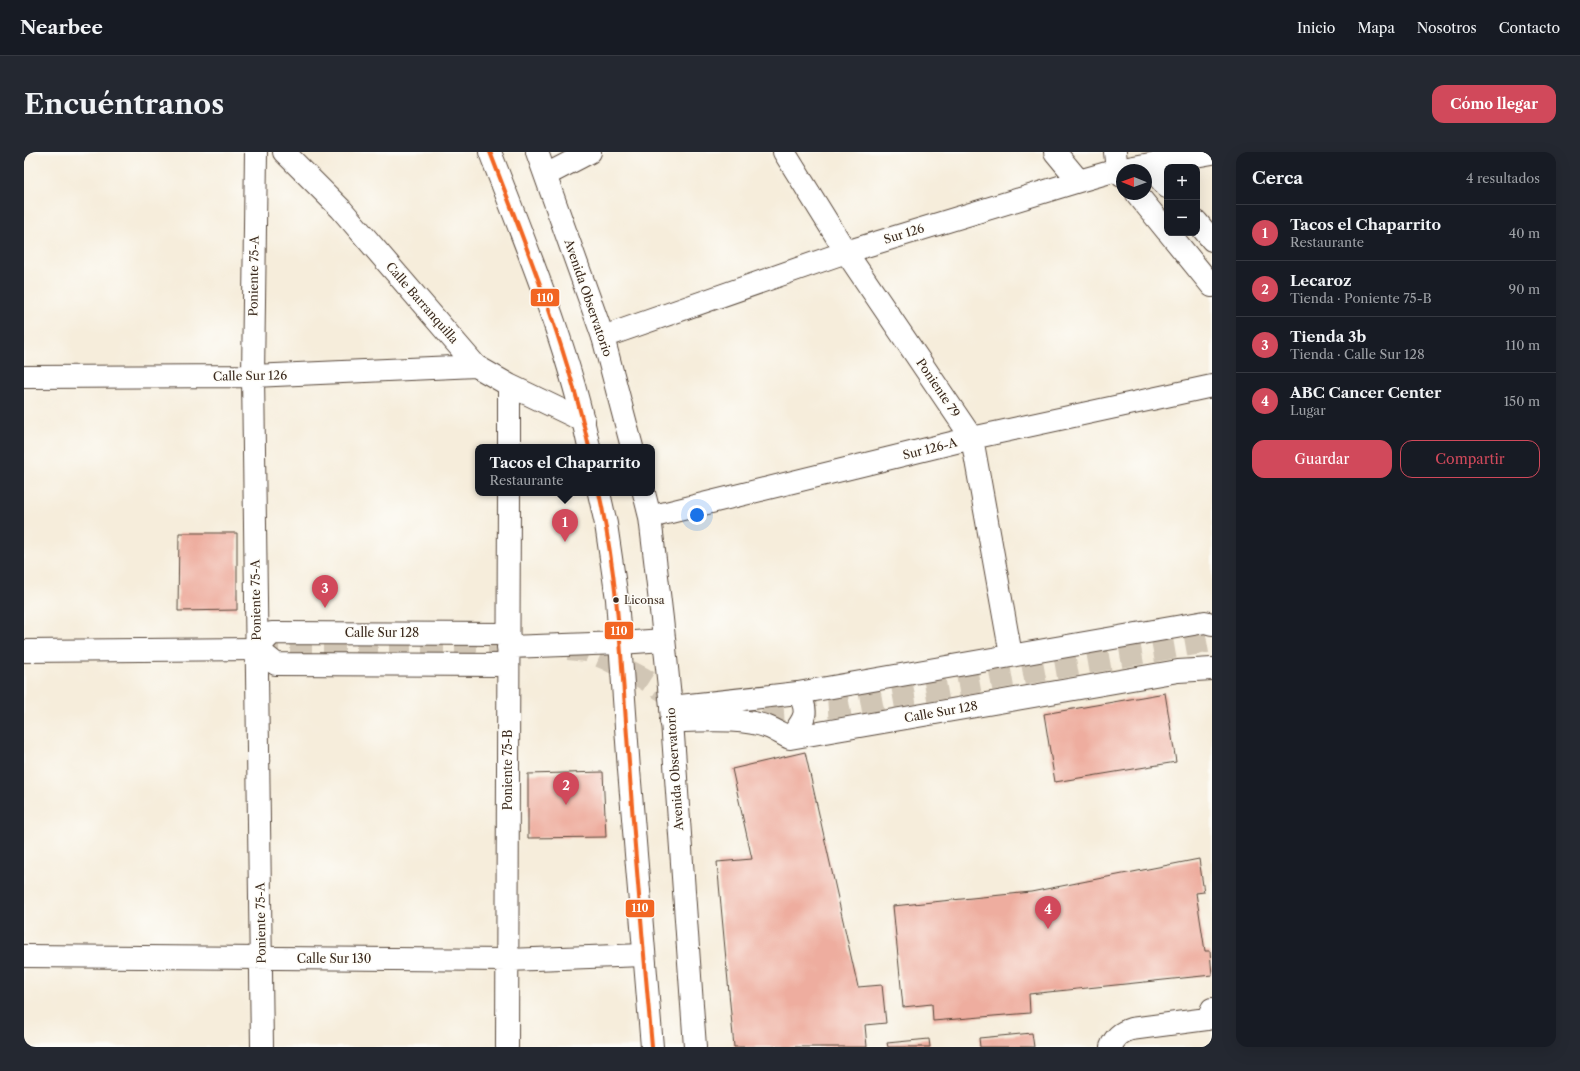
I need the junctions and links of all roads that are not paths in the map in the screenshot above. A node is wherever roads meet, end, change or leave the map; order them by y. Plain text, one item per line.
1 (256, 152) edge
2 (284, 152) edge
3 (490, 152) edge
4 (537, 152) edge
5 (590, 152) edge
6 (784, 152) edge
7 (1055, 152) edge
8 (1212, 153) edge
9 (1152, 164) edge
10 (1116, 167) edge
11 (1152, 170) edge
12 (546, 175) junction
13 (1079, 181) junction
14 (1164, 184) edge
15 (1142, 200) edge
16 (1200, 226) edge
17 (1164, 227) edge
18 (1171, 236) edge
19 (1212, 240) edge
20 (846, 252) junction
21 (1212, 286) edge
22 (603, 337) junction
23 (476, 366) junction
24 (253, 376) junction
25 (24, 377) edge
26 (509, 385) junction
27 (1212, 386) edge
28 (584, 421) junction
29 (972, 438) junction
30 (509, 444) edge
31 (588, 444) edge
32 (631, 444) edge
33 (509, 496) edge
34 (600, 496) edge
35 (645, 496) edge
36 (650, 517) junction
37 (1212, 624) edge
38 (664, 640) junction
39 (620, 643) junction
40 (508, 646) junction
41 (257, 649) junction
42 (24, 651) edge
43 (1011, 655) junction
44 (1212, 669) edge
45 (798, 693) junction
46 (671, 714) junction
47 (790, 738) junction
48 (644, 955) junction
49 (24, 956) edge
50 (262, 959) junction
51 (507, 960) junction
52 (1212, 1008) edge
53 (262, 1047) edge
54 (507, 1047) edge
55 (652, 1047) edge
56 (695, 1047) edge
57 (1112, 1047) edge

1 - 24 street, Poniente 75-A
2 - 23 street, Calle Barranquilla
3 - 28 street
4 - 12 street, Avenida Observatorio
5 - 12 street
6 - 20 street, Poniente 79
7 - 13 street
8 - 9 street, Sur 126
10 - 13 street, Sur 126
11 - 14 street
12 - 22 street, Avenida Observatorio
13 - 20 street, Sur 126
15 - 17 street
16 - 19 street
18 - 21 street
20 - 22 street, Sur 126
20 - 29 street, Poniente 79
22 - 32 street, Avenida Observatorio
23 - 24 street, Calle Sur 126
23 - 26 street, Calle Barranquilla
24 - 25 street, Calle Sur 126
24 - 41 street, Poniente 75-A
26 - 28 street, Calle Barranquilla
26 - 30 street
27 - 29 street, Sur 126-A
28 - 31 street
29 - 36 street, Sur 126-A
29 - 43 street, Poniente 79
33 - 40 street, Poniente 75-B
34 - 39 street
35 - 36 street, Avenida Observatorio
36 - 38 street, Avenida Observatorio
37 - 43 street
38 - 39 street, Calle Sur 128
38 - 46 street, Avenida Observatorio
39 - 40 street, Calle Sur 128
39 - 48 street
40 - 41 street, Calle Sur 128
40 - 41 street, Calle Sur 128
40 - 51 street, Poniente 75-B
41 - 42 street
41 - 50 street, Poniente 75-A
43 - 45 street
44 - 47 street, Calle Sur 128
45 - 46 street
45 - 47 street
46 - 47 street
46 - 56 street, Avenida Observatorio
48 - 51 street, Calle Sur 130
48 - 55 street
49 - 50 street, Calle Sur 130
50 - 51 street, Calle Sur 130
50 - 53 street, Poniente 75-A
51 - 54 street, Poniente 75-B
52 - 57 street

